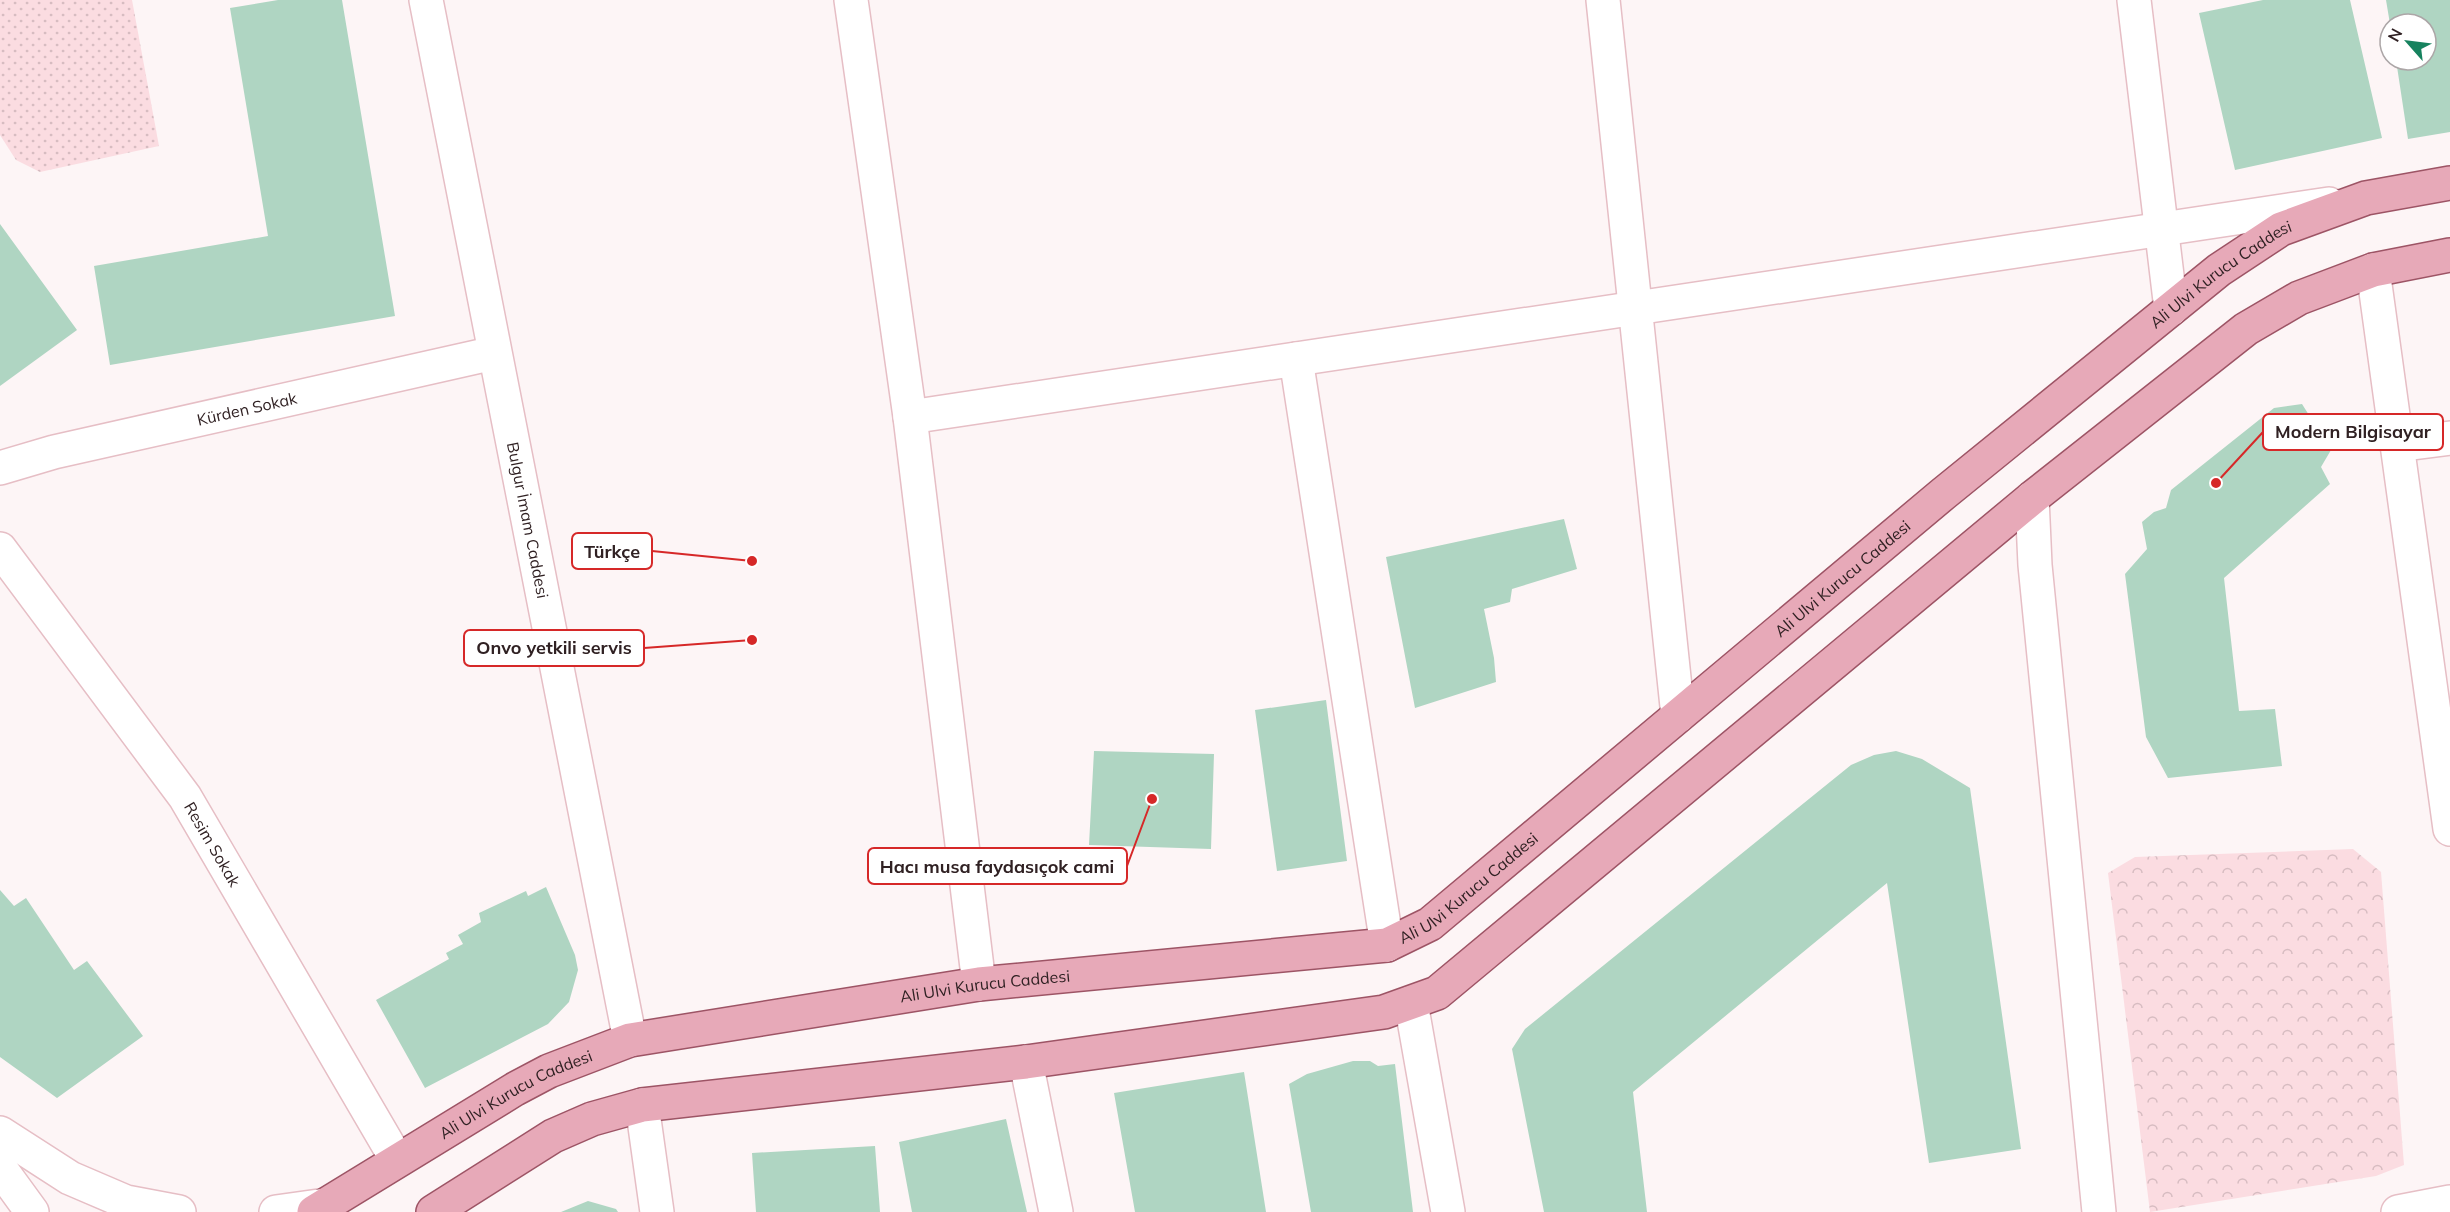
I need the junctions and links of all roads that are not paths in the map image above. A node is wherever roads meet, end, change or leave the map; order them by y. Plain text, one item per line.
1 (426, 0) edge
2 (851, 0) edge
3 (1603, 0) edge
4 (2134, 0) edge
5 (2450, 183) edge
6 (2366, 198) junction
7 (2161, 229) junction
8 (2450, 255) edge
9 (2373, 270) junction
10 (1635, 308) junction
11 (2171, 309) junction
12 (494, 352) junction
13 (1296, 359) junction
14 (910, 417) junction
15 (2450, 438) edge
16 (2397, 446) junction
17 (0, 468) edge
18 (2032, 498) junction
19 (0, 549) edge
20 (1678, 716) junction
21 (2450, 829) edge
22 (1386, 945) junction
23 (979, 984) junction
24 (1411, 1003) junction
25 (630, 1040) junction
26 (1026, 1062) junction
27 (642, 1105) junction
28 (0, 1133) edge
29 (397, 1160) junction
30 (0, 1168) edge
31 (2450, 1202) edge
32 (320, 1208) edge
33 (32, 1212) edge
34 (179, 1212) edge
35 (276, 1212) edge
36 (433, 1212) edge
37 (657, 1212) edge
38 (1056, 1212) edge
39 (1448, 1212) edge
40 (2099, 1212) edge
41 (2398, 1212) edge

1 - 12 street, Bulgur İmam Caddesi
2 - 14 street
3 - 10 street
4 - 7 street
5 - 6 main road, Ali Ulvi Kurucu Caddesi
6 - 7 street
6 - 11 main road, Ali Ulvi Kurucu Caddesi
7 - 10 street
7 - 11 street
8 - 9 main road
9 - 16 street
9 - 18 main road
10 - 13 street
10 - 20 street
11 - 20 main road, Ali Ulvi Kurucu Caddesi
12 - 17 street, Kürden Sokak
12 - 25 street, Bulgur İmam Caddesi
13 - 14 street
13 - 22 street
14 - 23 street
15 - 16 street
16 - 21 street
18 - 24 main road
18 - 40 street
19 - 29 street, Resim Sokak
20 - 22 main road, Ali Ulvi Kurucu Caddesi
22 - 23 main road, Ali Ulvi Kurucu Caddesi
23 - 25 main road, Ali Ulvi Kurucu Caddesi
24 - 26 main road
24 - 39 street
25 - 29 main road, Ali Ulvi Kurucu Caddesi
26 - 27 main road
26 - 38 street
27 - 36 main road
27 - 37 street
28 - 34 street
29 - 32 main road, Ali Ulvi Kurucu Caddesi
30 - 33 street
31 - 41 street
32 - 35 street

